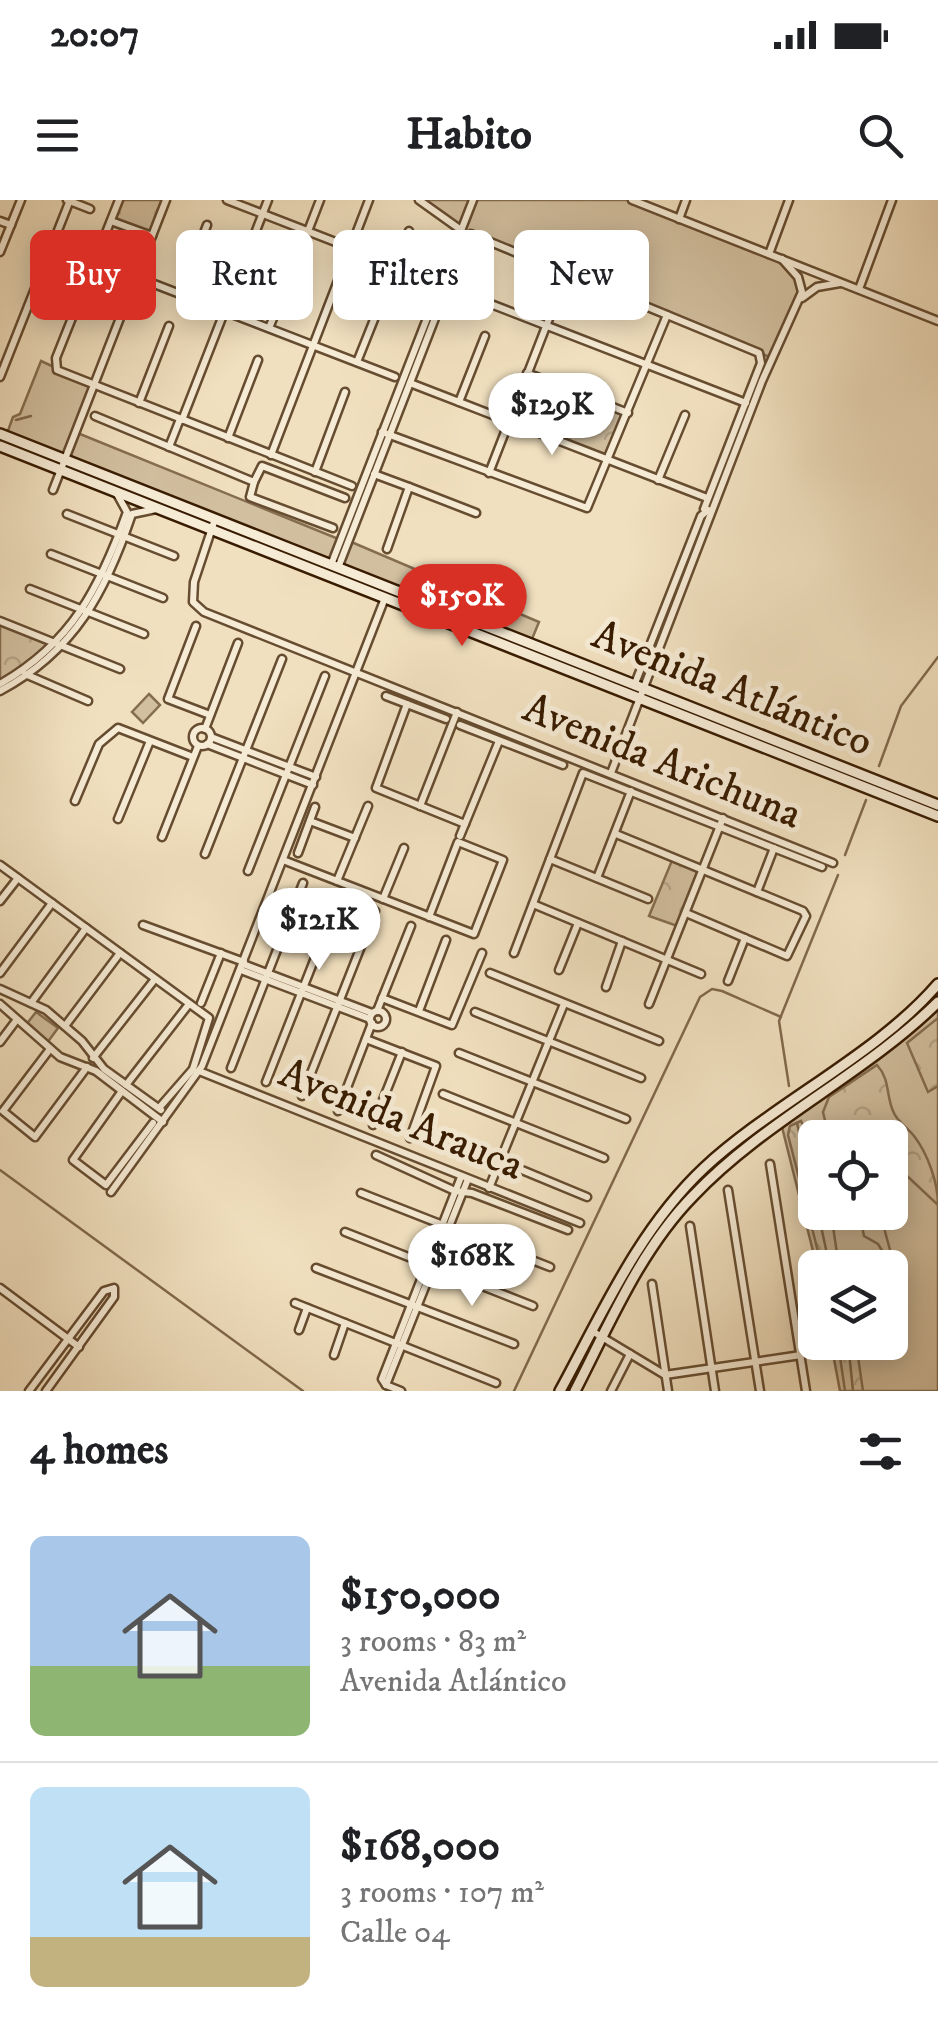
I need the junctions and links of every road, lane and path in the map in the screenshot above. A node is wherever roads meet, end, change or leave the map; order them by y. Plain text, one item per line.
1 (21, 200) edge
2 (69, 200) edge
3 (119, 200) edge
4 (166, 200) edge
5 (228, 200) edge
6 (268, 200) edge
7 (320, 200) edge
8 (370, 200) edge
9 (419, 200) edge
10 (473, 200) edge
11 (632, 200) edge
12 (686, 200) edge
13 (790, 200) edge
14 (892, 200) edge
15 (90, 209) dead end
16 (262, 213) junction
17 (679, 219) junction
18 (0, 221) edge
19 (111, 221) junction
20 (10, 225) junction
21 (208, 226) dead end
22 (136, 230) edge
23 (154, 230) edge
24 (206, 230) edge
25 (256, 230) edge
26 (305, 230) edge
27 (308, 230) edge
28 (358, 230) edge
29 (460, 230) joint
30 (0, 252) edge
31 (769, 254) junction
32 (782, 259) junction
33 (843, 283) junction
34 (859, 288) junction
35 (333, 295) edge
36 (798, 303) junction
37 (494, 305) edge
38 (649, 308) edge
39 (667, 315) junction
40 (119, 320) edge
41 (221, 320) edge
42 (249, 320) edge
43 (272, 320) edge
44 (374, 320) edge
45 (430, 320) edge
46 (431, 320) edge
47 (548, 320) edge
48 (938, 321) edge
49 (546, 325) junction
50 (169, 326) dead end
51 (269, 328) junction
52 (485, 336) dead end
53 (314, 345) junction
54 (258, 360) dead end
55 (357, 362) junction
56 (647, 365) junction
57 (2, 367) edge
58 (526, 373) junction
59 (395, 377) dead end
60 (0, 378) edge
61 (410, 382) junction
62 (93, 385) junction
63 (345, 392) dead end
64 (460, 402) junction
65 (139, 403) junction
66 (746, 403) junction
67 (628, 413) junction
68 (685, 414) dead end
69 (95, 416) dead end
70 (181, 420) junction
71 (507, 421) junction
72 (0, 434) edge
73 (386, 434) junction
74 (228, 438) junction
75 (0, 446) edge
76 (170, 447) junction
77 (271, 455) junction
78 (609, 461) junction
79 (62, 465) junction
80 (315, 472) junction
81 (489, 473) junction
82 (374, 474) junction
83 (658, 480) junction
84 (254, 482) junction
85 (352, 486) dead end
86 (409, 488) junction
87 (53, 490) dead end
88 (116, 492) junction
89 (344, 498) dead end
90 (708, 498) junction
91 (157, 509) junction
92 (704, 509) dead end
93 (130, 513) junction
94 (476, 513) dead end
95 (67, 514) dead end
96 (213, 525) junction
97 (333, 528) dead end
98 (122, 536) junction
99 (386, 549) dead end
100 (51, 554) dead end
101 (174, 556) dead end
102 (335, 567) junction
103 (107, 575) junction
104 (30, 589) dead end
105 (162, 598) dead end
106 (386, 598) junction
107 (87, 612) junction
108 (0, 622) edge
109 (196, 626) dead end
110 (144, 634) dead end
111 (238, 644) dead end
112 (59, 646) junction
113 (282, 659) dead end
114 (120, 669) dead end
115 (357, 672) junction
116 (24, 673) junction
117 (325, 676) dead end
118 (0, 688) edge
119 (636, 692) junction
120 (386, 696) dead end
121 (88, 700) dead end
122 (408, 704) junction
123 (456, 712) junction
124 (210, 715) junction
125 (446, 718) dead end
126 (460, 726) dead end
127 (205, 729) junction
128 (209, 740) junction
129 (499, 740) junction
130 (150, 741) junction
131 (198, 746) junction
132 (244, 754) junction
133 (193, 757) junction
134 (563, 765) dead end
135 (288, 771) junction
136 (611, 773) junction
137 (314, 781) junction
138 (631, 791) junction
139 (75, 801) dead end
140 (938, 805) edge
141 (368, 806) dead end
142 (420, 806) junction
143 (315, 807) dead end
144 (938, 816) edge
145 (723, 818) junction
146 (118, 819) dead end
147 (310, 821) junction
148 (465, 824) junction
149 (719, 828) junction
150 (616, 834) junction
151 (460, 836) dead end
152 (162, 837) dead end
153 (355, 838) junction
154 (404, 848) dead end
155 (774, 848) junction
156 (205, 854) dead end
157 (298, 854) dead end
158 (550, 859) junction
159 (283, 860) junction
160 (834, 863) dead end
161 (0, 864) edge
162 (822, 867) dead end
163 (702, 870) junction
164 (248, 871) dead end
165 (18, 878) junction
166 (597, 878) junction
167 (337, 881) junction
168 (304, 883) dead end
169 (757, 892) junction
170 (339, 897) dead end
171 (648, 898) dead end
172 (383, 899) junction
173 (0, 901) edge
174 (52, 903) junction
175 (533, 904) junction
176 (374, 911) dead end
177 (686, 913) junction
178 (429, 916) junction
179 (578, 923) junction
180 (143, 926) dead end
181 (411, 926) dead end
182 (86, 928) junction
183 (745, 938) junction
184 (446, 940) dead end
185 (622, 941) junction
186 (120, 953) junction
187 (221, 953) junction
188 (482, 953) dead end
189 (514, 953) dead end
190 (667, 960) junction
191 (242, 965) junction
192 (559, 970) dead end
193 (0, 973) edge
194 (490, 973) dead end
195 (701, 974) dead end
196 (266, 976) junction
197 (155, 979) junction
198 (728, 981) dead end
199 (938, 984) edge
200 (606, 987) dead end
201 (303, 990) junction
202 (1, 995) edge
203 (382, 998) junction
204 (938, 1002) edge
205 (30, 1003) junction
206 (202, 1003) dead end
207 (188, 1004) junction
208 (338, 1004) junction
209 (564, 1004) junction
210 (649, 1004) dead end
211 (418, 1011) junction
212 (475, 1012) dead end
213 (373, 1017) junction
214 (15, 1022) junction
215 (65, 1026) junction
216 (366, 1038) junction
217 (660, 1041) dead end
218 (0, 1042) edge
219 (548, 1042) junction
220 (50, 1048) junction
221 (402, 1052) junction
222 (458, 1053) dead end
223 (94, 1058) junction
224 (86, 1068) junction
225 (231, 1068) dead end
226 (200, 1071) junction
227 (102, 1072) junction
228 (642, 1078) dead end
229 (266, 1082) dead end
230 (532, 1083) junction
231 (124, 1088) junction
232 (442, 1094) dead end
233 (302, 1096) dead end
234 (159, 1108) junction
235 (338, 1111) dead end
236 (166, 1118) junction
237 (626, 1119) dead end
238 (153, 1123) dead end
239 (515, 1124) junction
240 (373, 1125) dead end
241 (428, 1132) dead end
242 (410, 1138) dead end
243 (376, 1154) dead end
244 (604, 1158) dead end
245 (500, 1162) junction
246 (770, 1164) dead end
247 (464, 1178) junction
248 (490, 1188) junction
249 (108, 1189) junction
250 (728, 1190) dead end
251 (361, 1193) dead end
252 (458, 1193) junction
253 (587, 1197) dead end
254 (580, 1223) dead end
255 (445, 1226) junction
256 (690, 1226) dead end
257 (568, 1230) dead end
258 (344, 1232) dead end
259 (430, 1266) junction
260 (550, 1267) dead end
261 (316, 1268) dead end
262 (652, 1284) dead end
263 (0, 1288) edge
264 (295, 1303) dead end
265 (414, 1306) junction
266 (533, 1306) dead end
267 (307, 1308) junction
268 (345, 1323) junction
269 (299, 1330) dead end
270 (592, 1332) junction
271 (603, 1338) junction
272 (69, 1339) junction
273 (798, 1343) edge
274 (514, 1344) dead end
275 (398, 1345) junction
276 (78, 1347) junction
277 (630, 1354) junction
278 (334, 1355) dead end
279 (798, 1356) edge
280 (801, 1360) edge
281 (756, 1363) junction
282 (712, 1370) junction
283 (666, 1375) junction
284 (496, 1383) dead end
285 (667, 1390) edge
286 (30, 1391) edge
287 (46, 1391) edge
288 (401, 1391) edge
289 (560, 1391) edge
290 (575, 1391) edge
291 (611, 1391) edge
292 (715, 1391) edge
293 (760, 1391) edge
294 (806, 1391) edge

1 - 20 street
2 - 15 street
2 - 57 street
3 - 19 street
4 - 23 street
5 - 16 street
6 - 16 street
7 - 27 street
8 - 28 street
9 - 29 street
10 - 29 street
11 - 17 street
12 - 17 street
13 - 31 street
14 - 34 street
16 - 25 street
16 - 26 street
17 - 31 street
18 - 20 street
19 - 22 street
19 - 62 street
20 - 30 street
21 - 24 street
31 - 32 street
32 - 33 street
32 - 36 street
33 - 34 street
33 - 36 street
34 - 48 street
35 - 53 street
36 - 119 street
37 - 49 street
38 - 39 street
39 - 56 street
39 - 66 street
40 - 62 street
41 - 70 street
42 - 51 street
43 - 51 street
44 - 55 street
45 - 73 street
46 - 61 street
47 - 49 street
49 - 56 street
49 - 58 street
50 - 65 street
51 - 53 street
52 - 64 street
53 - 55 street
53 - 77 street
54 - 74 street
55 - 59 street
56 - 66 street
56 - 67 street
57 - 60 street
58 - 67 street
58 - 71 street
61 - 64 street
61 - 73 street
62 - 65 street
62 - 79 street
63 - 80 street
64 - 71 street
65 - 70 street
66 - 90 street
67 - 78 street
68 - 83 street
69 - 76 street
70 - 74 street
70 - 76 street
71 - 78 street
71 - 81 street
72 - 79 main road, Avenida Atlántico
73 - 81 street
73 - 82 street
73 - 102 street
74 - 77 street
75 - 79 main road, Avenida Atlántico
76 - 84 street
77 - 80 street
78 - 81 street
78 - 83 street
79 - 87 street
79 - 88 main road, Avenida Atlántico
79 - 96 main road, Avenida Atlántico
80 - 85 street
82 - 86 street
82 - 102 street
83 - 90 street
84 - 89 street
84 - 97 street
86 - 94 street
86 - 99 street
88 - 91 main road, Avenida Atlántico
88 - 93 street
90 - 92 street
91 - 93 street
91 - 96 main road, Avenida Atlántico
93 - 98 street
95 - 98 street
96 - 102 main road, Avenida Atlántico
96 - 106 main road, Avenida Atlántico
96 - 115 street, Avenida Arichuna
98 - 101 street
98 - 103 street
100 - 103 street
102 - 119 main road, Avenida Atlántico
103 - 105 street
103 - 107 street
104 - 107 street
106 - 115 street
106 - 119 main road, Avenida Atlántico
107 - 110 street
107 - 112 street
108 - 112 street
109 - 124 street
111 - 124 street
112 - 114 street
112 - 116 street
113 - 132 street
115 - 123 street, Avenida Arichuna
115 - 137 street
116 - 118 street
116 - 121 street
117 - 135 street
119 - 136 street
119 - 140 main road, Avenida Atlántico
119 - 144 main road, Avenida Atlántico
120 - 122 street
122 - 125 street
122 - 142 street
123 - 136 street, Avenida Arichuna
123 - 142 street
124 - 127 street
126 - 129 street
127 - 128 street
127 - 131 street
128 - 131 street
128 - 132 street
129 - 134 street
129 - 148 street
130 - 133 street
130 - 139 street
130 - 146 street
131 - 133 street
132 - 135 street
132 - 156 street
133 - 152 street
135 - 137 street
135 - 164 street
136 - 145 street, Avenida Arichuna
137 - 159 street
138 - 149 street
138 - 150 street
138 - 158 street
141 - 153 street
142 - 148 street
143 - 147 street
145 - 149 street
145 - 160 street, Avenida Arichuna
147 - 153 street
147 - 157 street
148 - 151 street
149 - 155 street
149 - 163 street
150 - 163 street
150 - 166 street
153 - 167 street
154 - 172 street
155 - 162 street
155 - 169 street
158 - 166 street
158 - 175 street
159 - 167 street
159 - 191 street
161 - 165 street
163 - 169 street
163 - 177 street
165 - 173 street
165 - 174 street
166 - 171 street
167 - 172 street
168 - 196 street
169 - 183 street
170 - 201 street
172 - 178 street
174 - 182 street
174 - 193 street
175 - 179 street
175 - 189 street
176 - 208 street
177 - 183 street
177 - 190 street
178 - 178 street
179 - 185 street
179 - 192 street
180 - 187 street
181 - 203 street
182 - 186 street
182 - 205 street
183 - 198 street
184 - 211 street
185 - 190 street
185 - 200 street
186 - 197 street
186 - 215 street
187 - 191 street
187 - 206 street
188 - 211 street
190 - 195 street
190 - 210 street
191 - 196 street
191 - 226 street
194 - 209 street
196 - 201 street
196 - 225 street
197 - 207 street
197 - 223 street
199 - 270 main road
201 - 208 street
201 - 229 street
202 - 205 street
202 - 214 street
203 - 211 street
203 - 213 street
204 - 271 main road
205 - 215 street
207 - 231 street
207 - 234 street
208 - 213 street
208 - 233 street
209 - 217 street
209 - 219 street
212 - 219 street
213 - 216 street
214 - 218 street
214 - 220 street
215 - 223 street
216 - 221 street
216 - 235 street
219 - 228 street
219 - 230 street
220 - 224 street
220 - 224 street
221 - 240 street
221 - 242 street
222 - 230 street
223 - 227 street
224 - 227 street
226 - 236 street
226 - 247 street, Avenida Arauca
227 - 231 street
230 - 237 street
230 - 239 street
231 - 234 street
231 - 236 street
231 - 249 street
232 - 239 street
234 - 236 street
236 - 249 street
238 - 249 street
239 - 244 street
239 - 245 street
241 - 245 street
243 - 252 street
245 - 248 street
245 - 253 street
246 - 273 street
247 - 248 street, Avenida Arauca
247 - 252 street
248 - 254 street, Avenida Arauca
250 - 281 street
251 - 255 street
252 - 255 street
252 - 257 street
255 - 259 street
255 - 260 street
256 - 282 street
258 - 259 street
259 - 265 street
259 - 266 street
261 - 265 street
262 - 283 street
263 - 272 street
264 - 267 street
265 - 274 street
265 - 275 street
267 - 268 street
267 - 269 street
268 - 275 street
268 - 278 street
270 - 271 street
270 - 289 main road
271 - 277 street
271 - 290 main road
272 - 276 street
272 - 276 street
272 - 286 street
275 - 284 street
275 - 288 street
276 - 287 street
277 - 283 street
277 - 291 street
279 - 281 street
280 - 294 street
281 - 282 street
281 - 293 street
282 - 283 street
282 - 292 street
283 - 285 street

